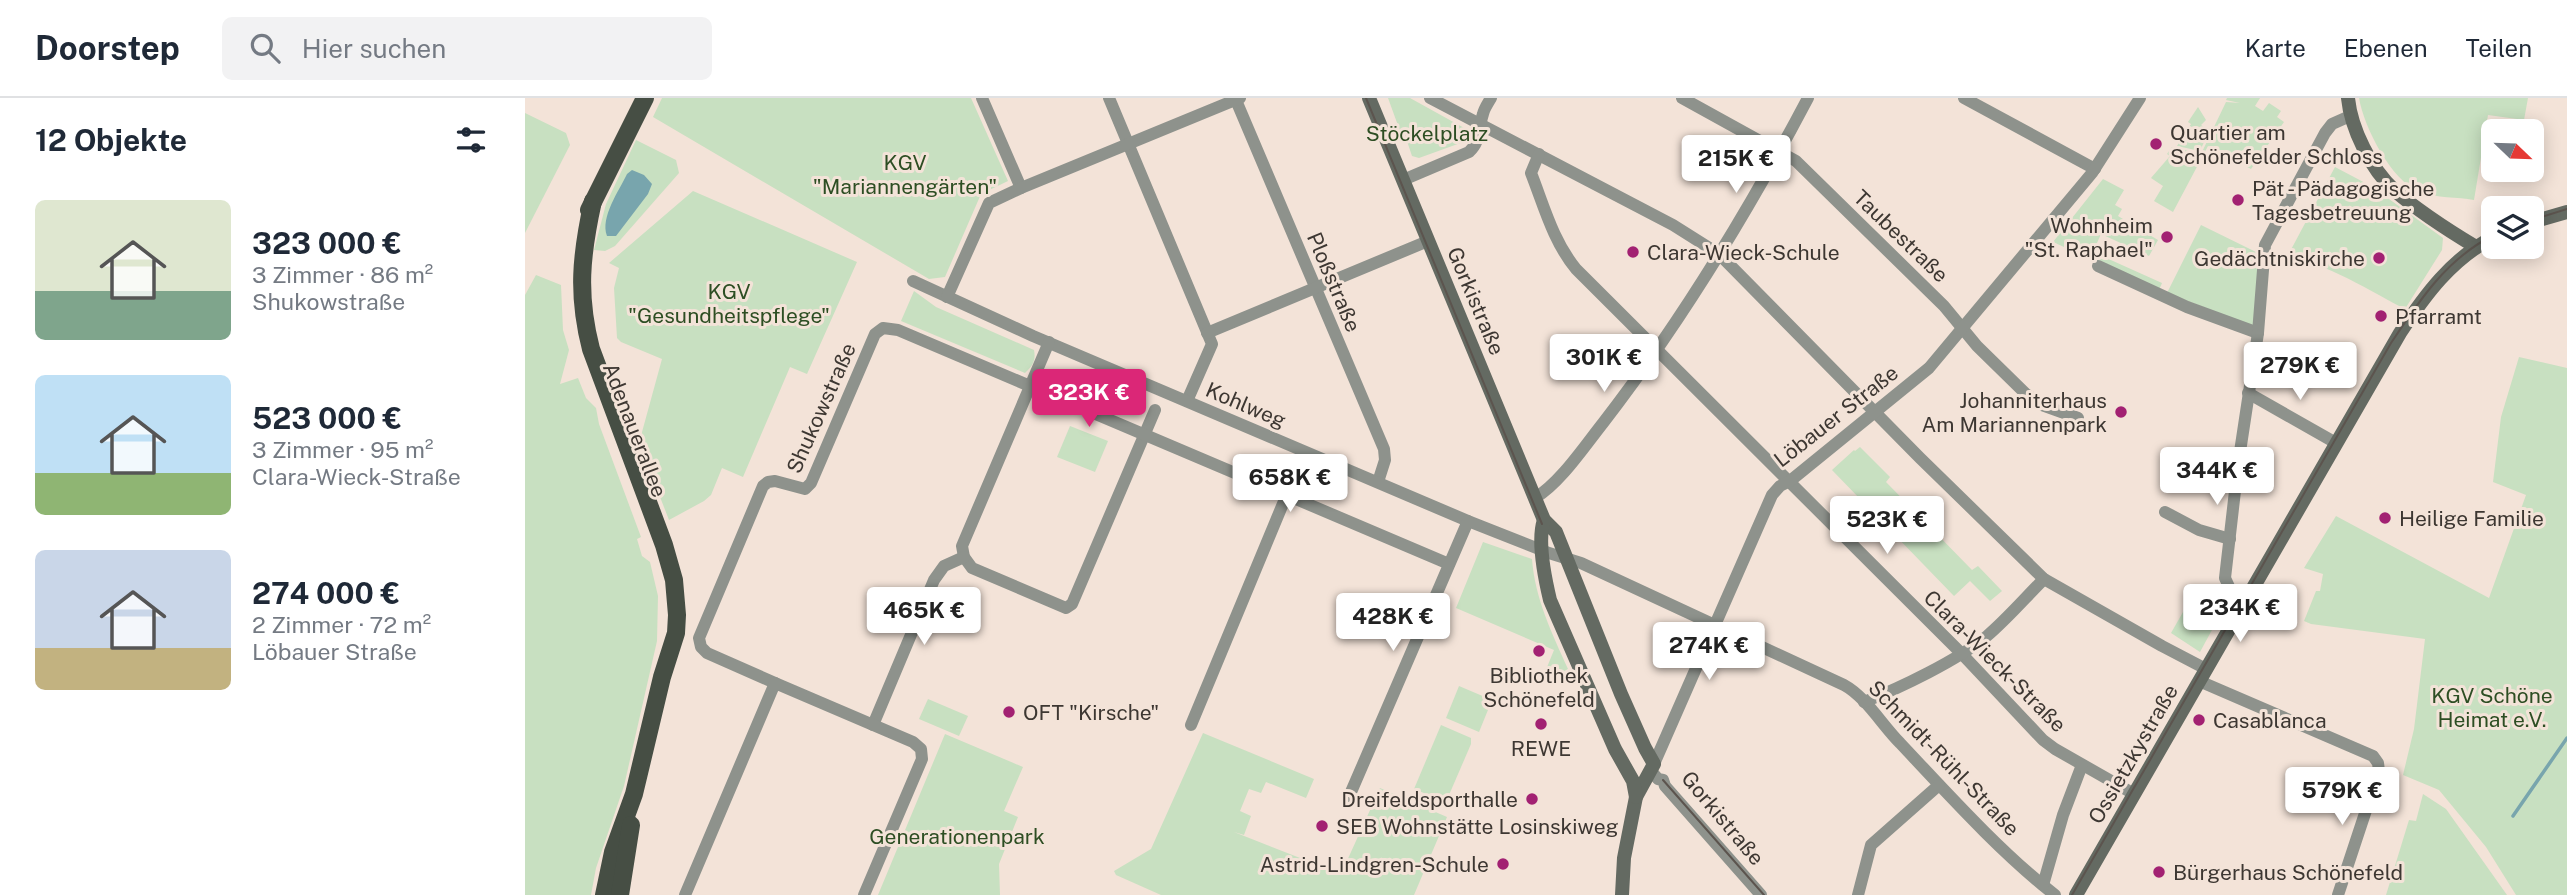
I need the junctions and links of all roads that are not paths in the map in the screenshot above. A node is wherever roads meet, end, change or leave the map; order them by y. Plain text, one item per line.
1 (645, 98) edge
2 (982, 98) edge
3 (1109, 98) edge
4 (1369, 98) edge
5 (1430, 98) edge
6 (1491, 98) edge
7 (1682, 98) edge
8 (1808, 98) edge
9 (1964, 98) edge
10 (2140, 98) edge
11 (2348, 98) edge
12 (1237, 99) edge
13 (2350, 116) junction
14 (1481, 124) junction
15 (1128, 145) junction
16 (1780, 151) junction
17 (1539, 154) junction
18 (2095, 169) junction
19 (1403, 180) junction
20 (1021, 188) junction
21 (2567, 212) edge
22 (2544, 219) edge
23 (1428, 241) junction
24 (2481, 244) edge
25 (2476, 247) junction
26 (1719, 254) junction
27 (2098, 266) dead end
28 (913, 281) dead end
29 (1316, 287) junction
30 (947, 298) junction
31 (1963, 329) junction
32 (1207, 332) junction
33 (2258, 333) junction
34 (1049, 342) junction
35 (1658, 349) junction
36 (1030, 387) junction
37 (2248, 393) junction
38 (1187, 401) junction
39 (1155, 410) dead end
40 (1876, 412) junction
41 (2078, 418) dead end
42 (1144, 434) junction
43 (2336, 443) junction
44 (1790, 481) junction
45 (1378, 482) junction
46 (1287, 494) junction
47 (1535, 498) junction
48 (2165, 512) dead end
49 (1468, 520) junction
50 (1543, 520) junction
51 (2230, 538) junction
52 (1543, 551) junction
53 (964, 557) junction
54 (1566, 558) junction
55 (1449, 564) junction
56 (2044, 579) junction
57 (2245, 601) junction
58 (1715, 625) junction
59 (1961, 653) junction
60 (2203, 675) junction
61 (775, 683) junction
62 (1864, 702) junction
63 (873, 724) junction
64 (1191, 725) dead end
65 (2082, 765) junction
66 (1653, 767) junction
67 (1939, 785) junction
68 (634, 794) junction
69 (2134, 794) junction
70 (1636, 797) junction
71 (1348, 799) dead end
72 (2043, 886) junction
73 (604, 895) edge
74 (620, 895) edge
75 (685, 895) edge
76 (864, 895) edge
77 (1622, 895) edge
78 (1761, 895) edge
79 (1858, 895) edge
80 (2055, 895) edge
81 (2076, 895) edge
82 (2338, 895) edge

1 - 68 main road, Adenauerallee
2 - 20 street
3 - 15 street
4 - 19 main road, Gorkistraße
5 - 14 street
6 - 14 street
7 - 16 street, Taubestraße
8 - 16 street
9 - 18 street
10 - 18 street, Löbauer Straße
11 - 13 main road
12 - 15 street
12 - 29 street, Ploßstraße
13 - 25 main road
13 - 33 street
14 - 17 street
14 - 19 street
15 - 20 street
15 - 32 street
16 - 26 street
16 - 31 street, Taubestraße
17 - 26 street
17 - 35 street, Clara-Wieck-Straße
18 - 31 street, Löbauer Straße
19 - 23 main road, Gorkistraße
20 - 30 street
21 - 22 main road
23 - 29 street
23 - 47 main road, Gorkistraße
24 - 25 main road, Ossietzkystraße
25 - 43 main road, Ossietzkystraße
26 - 35 street
26 - 40 street
27 - 33 street
28 - 30 street, Kohlweg
29 - 32 street
29 - 45 street, Ploßstraße
30 - 34 street, Kohlweg
31 - 40 street, Löbauer Straße
31 - 41 street, Taubestraße
32 - 38 street
33 - 37 street
34 - 36 street
34 - 38 street, Kohlweg
35 - 44 street, Clara-Wieck-Straße
35 - 47 street
36 - 42 street, Shukowstraße
36 - 53 street
36 - 61 street, Shukowstraße
37 - 43 street
37 - 51 street
38 - 45 street, Kohlweg
39 - 42 street
40 - 44 street, Löbauer Straße
40 - 56 street
42 - 46 street, Shukowstraße
42 - 53 street
43 - 57 main road, Ossietzkystraße
44 - 58 street, Löbauer Straße
44 - 59 street, Clara-Wieck-Straße
45 - 49 street, Kohlweg
46 - 55 street, Shukowstraße
46 - 64 street
47 - 50 main road, Gorkistraße
48 - 51 street
49 - 52 street, Kohlweg
49 - 55 street
50 - 52 main road, Gorkistraße
50 - 54 main road, Gorkistraße
51 - 57 street
52 - 54 street, Kohlweg
52 - 70 main road, Gorkistraße
53 - 63 street
54 - 58 street, Schmidt-Rühl-Straße
54 - 66 main road, Gorkistraße
55 - 71 street
56 - 59 street
56 - 60 street
57 - 60 main road, Ossietzkystraße
58 - 62 street, Schmidt-Rühl-Straße
58 - 66 street, Löbauer Straße
59 - 62 street
59 - 65 street, Clara-Wieck-Straße
60 - 69 main road, Ossietzkystraße
60 - 82 street
61 - 63 street
61 - 75 street
62 - 67 street, Schmidt-Rühl-Straße
63 - 76 street
65 - 69 street, Clara-Wieck-Straße
65 - 72 street
66 - 70 main road, Löbauer Straße
66 - 78 street, Gorkistraße
67 - 72 street, Schmidt-Rühl-Straße
67 - 79 street
68 - 73 main road, Adenauerallee
68 - 74 main road, Adenauerallee
69 - 81 main road, Ossietzkystraße
70 - 77 main road, Löbauer Straße
72 - 80 street, Schmidt-Rühl-Straße

